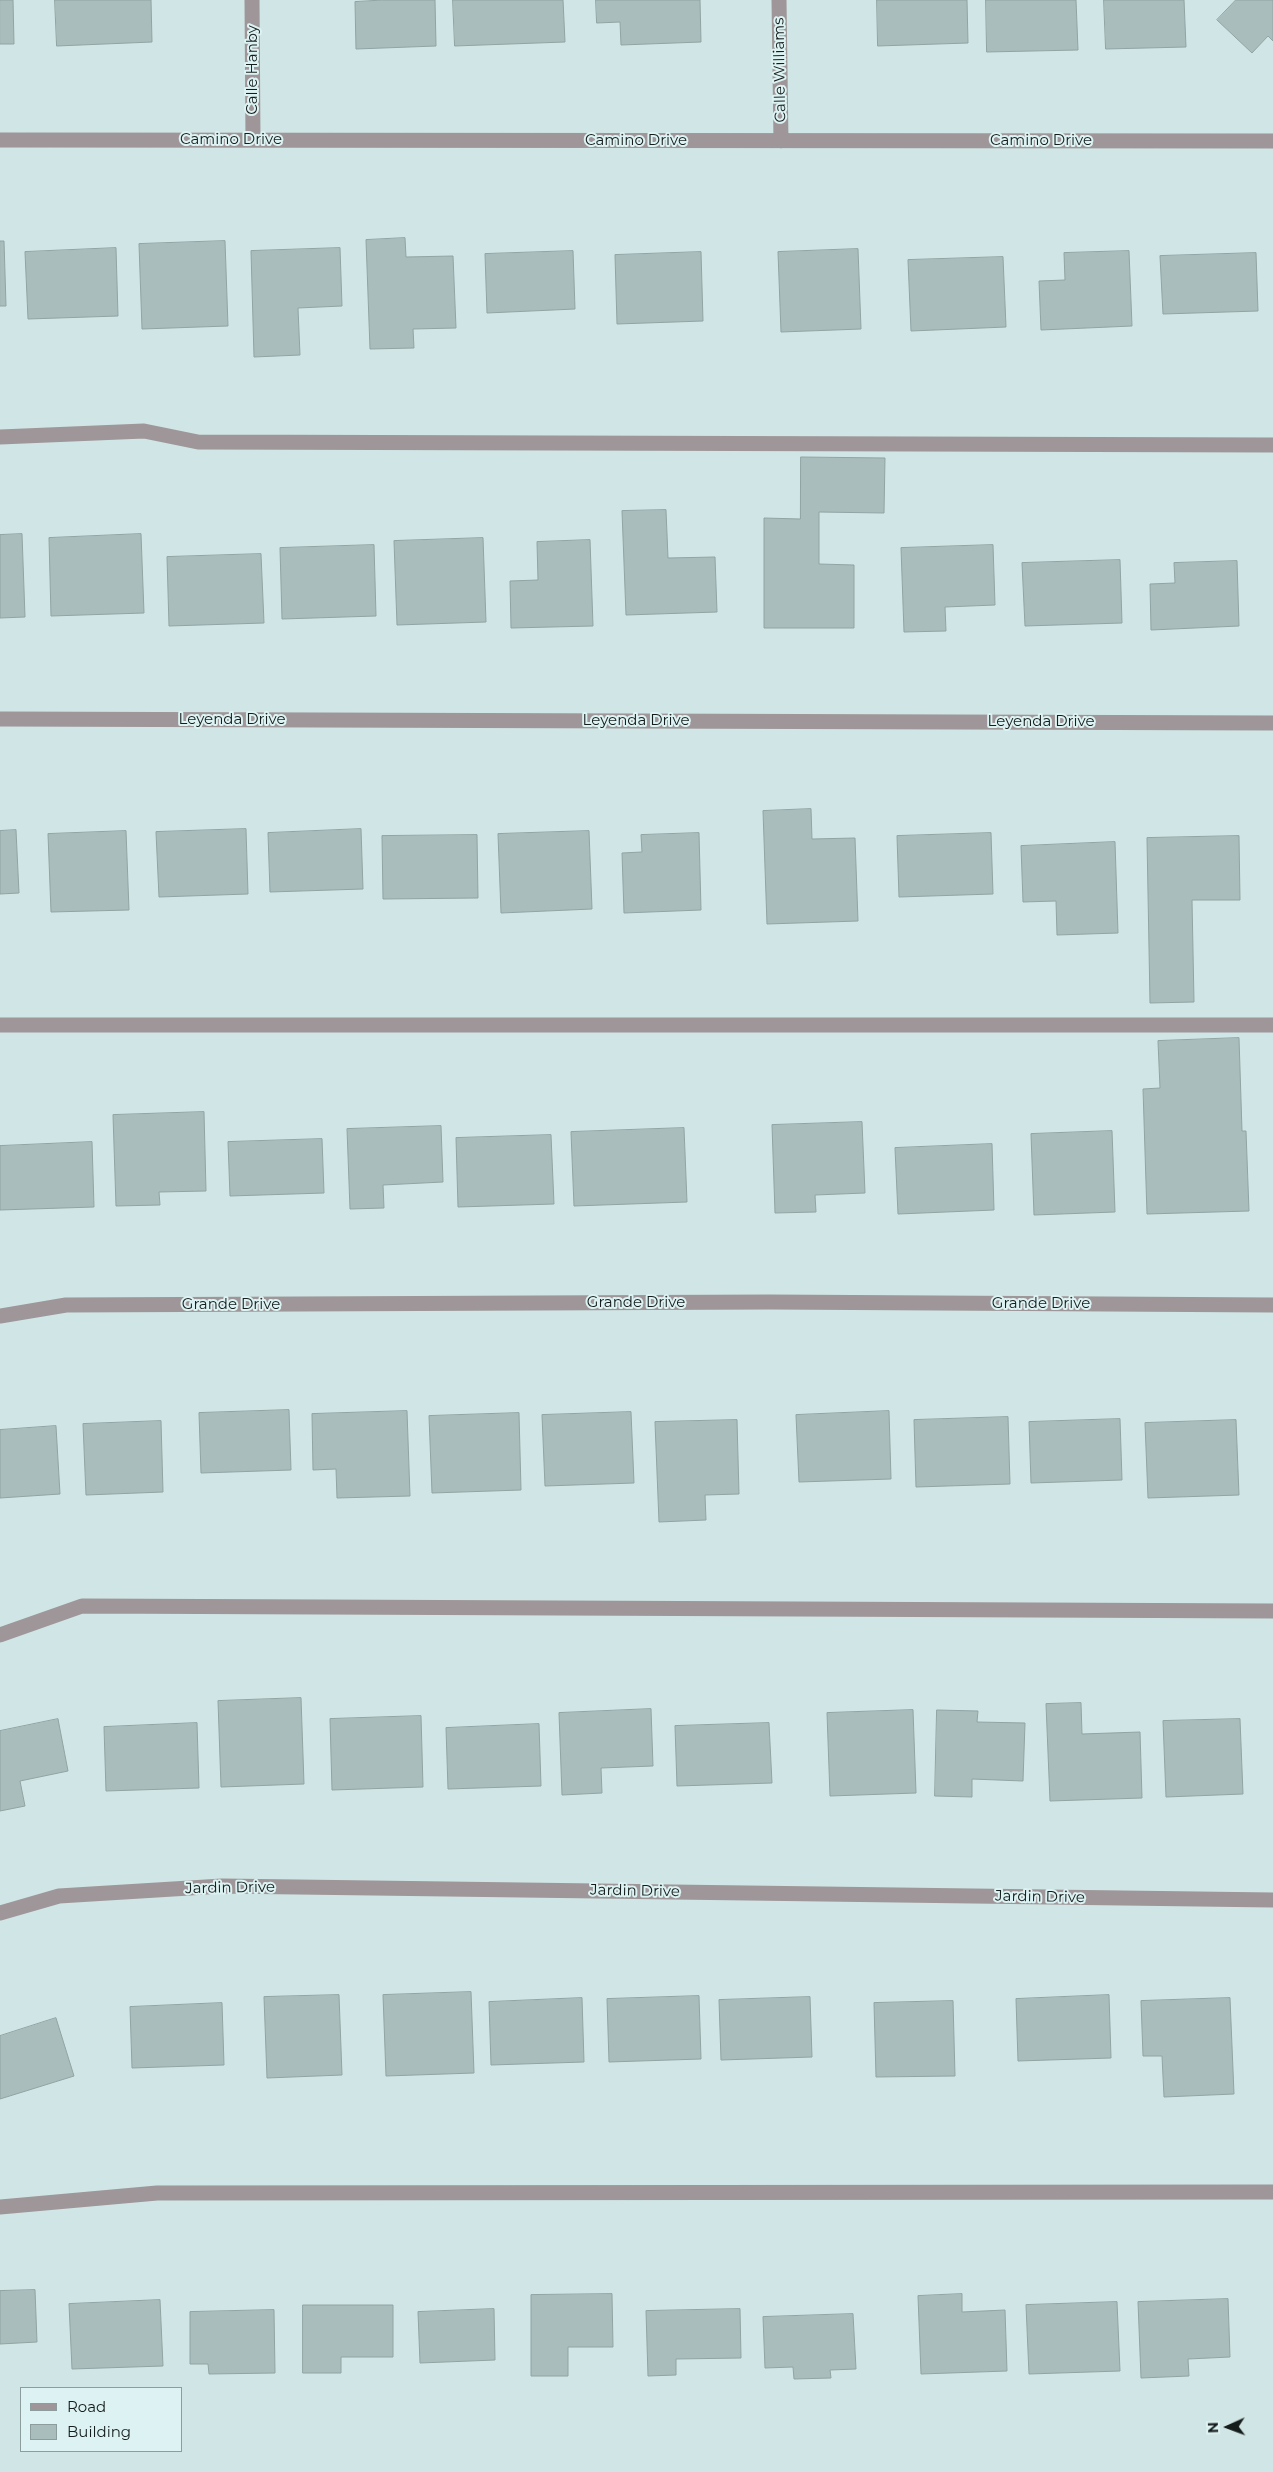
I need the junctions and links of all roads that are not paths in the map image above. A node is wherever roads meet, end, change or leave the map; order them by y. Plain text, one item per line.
1 (252, 0) edge
2 (779, 0) edge
3 (0, 140) edge
4 (253, 140) junction
5 (781, 141) junction
6 (1273, 141) edge
7 (0, 437) edge
8 (1273, 445) edge
9 (0, 719) edge
10 (1273, 723) edge
11 (0, 1025) edge
12 (1273, 1025) edge
13 (1273, 1305) edge
14 (0, 1316) edge
15 (1273, 1611) edge
16 (0, 1635) edge
17 (1273, 1900) edge
18 (0, 1913) edge
19 (1273, 2192) edge
20 (0, 2207) edge

1 - 4 street, Calle Hanby
2 - 5 street, Calle Williams
3 - 4 street, Camino Drive
4 - 5 street, Camino Drive
5 - 6 street, Camino Drive
7 - 8 street
9 - 10 street, Leyenda Drive
11 - 12 street
13 - 14 street, Grande Drive
15 - 16 street
17 - 18 street, Jardin Drive
19 - 20 street

